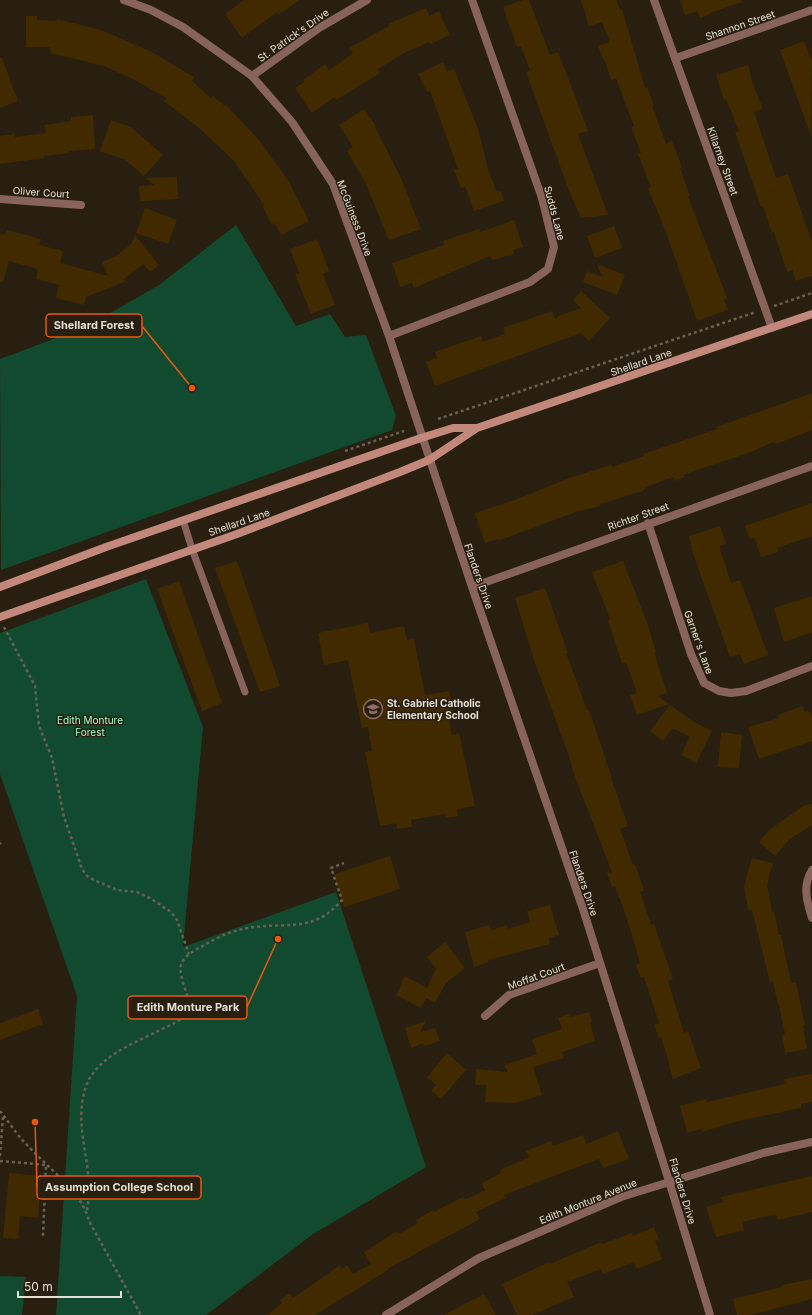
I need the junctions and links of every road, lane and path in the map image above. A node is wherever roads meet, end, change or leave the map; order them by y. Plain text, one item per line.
1 (124, 0) edge
2 (367, 0) edge
3 (472, 0) edge
4 (654, 0) edge
5 (812, 10) edge
6 (676, 58) junction
7 (252, 76) junction
8 (0, 199) edge
9 (81, 204) dead end
10 (812, 293) edge
11 (765, 309) junction
12 (812, 314) edge
13 (772, 328) junction
14 (389, 336) junction
15 (438, 419) dead end
16 (477, 428) junction
17 (421, 438) junction
18 (429, 460) junction
19 (812, 466) edge
20 (183, 520) junction
21 (648, 523) junction
22 (192, 549) junction
23 (0, 587) edge
24 (472, 587) junction
25 (0, 617) edge
26 (3, 627) dead end
27 (812, 666) edge
28 (246, 692) dead end
29 (344, 863) dead end
30 (812, 870) edge
31 (812, 918) edge
32 (189, 954) junction
33 (600, 964) junction
34 (485, 1016) dead end
35 (0, 1111) edge
36 (3, 1115) junction
37 (812, 1142) edge
38 (0, 1156) edge
39 (0, 1160) edge
40 (46, 1165) junction
41 (670, 1181) junction
42 (87, 1210) junction
43 (43, 1236) dead end
44 (141, 1315) edge
45 (386, 1315) edge
46 (710, 1315) edge

1 - 7 street, McGuiness Drive
2 - 7 street, St. Patrick's Drive
3 - 14 street, Sudds Lane
4 - 6 street, Killarney Street
5 - 6 street, Shannon Street
6 - 11 street, Killarney Street
7 - 14 street, McGuiness Drive
8 - 9 street, Oliver Court
10 - 11 path
11 - 13 street, Killarney Street
11 - 15 path
12 - 13 main road, Shellard Lane
13 - 16 main road, Shellard Lane
14 - 17 street, McGuiness Drive
16 - 17 main road, Shellard Lane
16 - 18 main road, Shellard Lane
17 - 18 street, McGuiness Drive
17 - 20 main road, Shellard Lane
18 - 22 main road, Shellard Lane
18 - 24 street, Flanders Drive
19 - 21 street, Richter Street
20 - 22 lane
20 - 23 main road, Shellard Lane
21 - 24 street, Richter Street
21 - 27 street, Garner's Lane
22 - 25 main road, Shellard Lane
22 - 28 lane
24 - 33 street, Flanders Drive
26 - 32 path
29 - 32 path
30 - 31 street
32 - 42 path
33 - 34 street, Moffat Court
33 - 41 street, Flanders Drive
35 - 36 path
36 - 38 path
36 - 40 path
37 - 41 street, Edith Monture Avenue
39 - 40 path
40 - 42 path
40 - 43 path
41 - 45 street, Edith Monture Avenue
41 - 46 street, Flanders Drive
42 - 44 path

